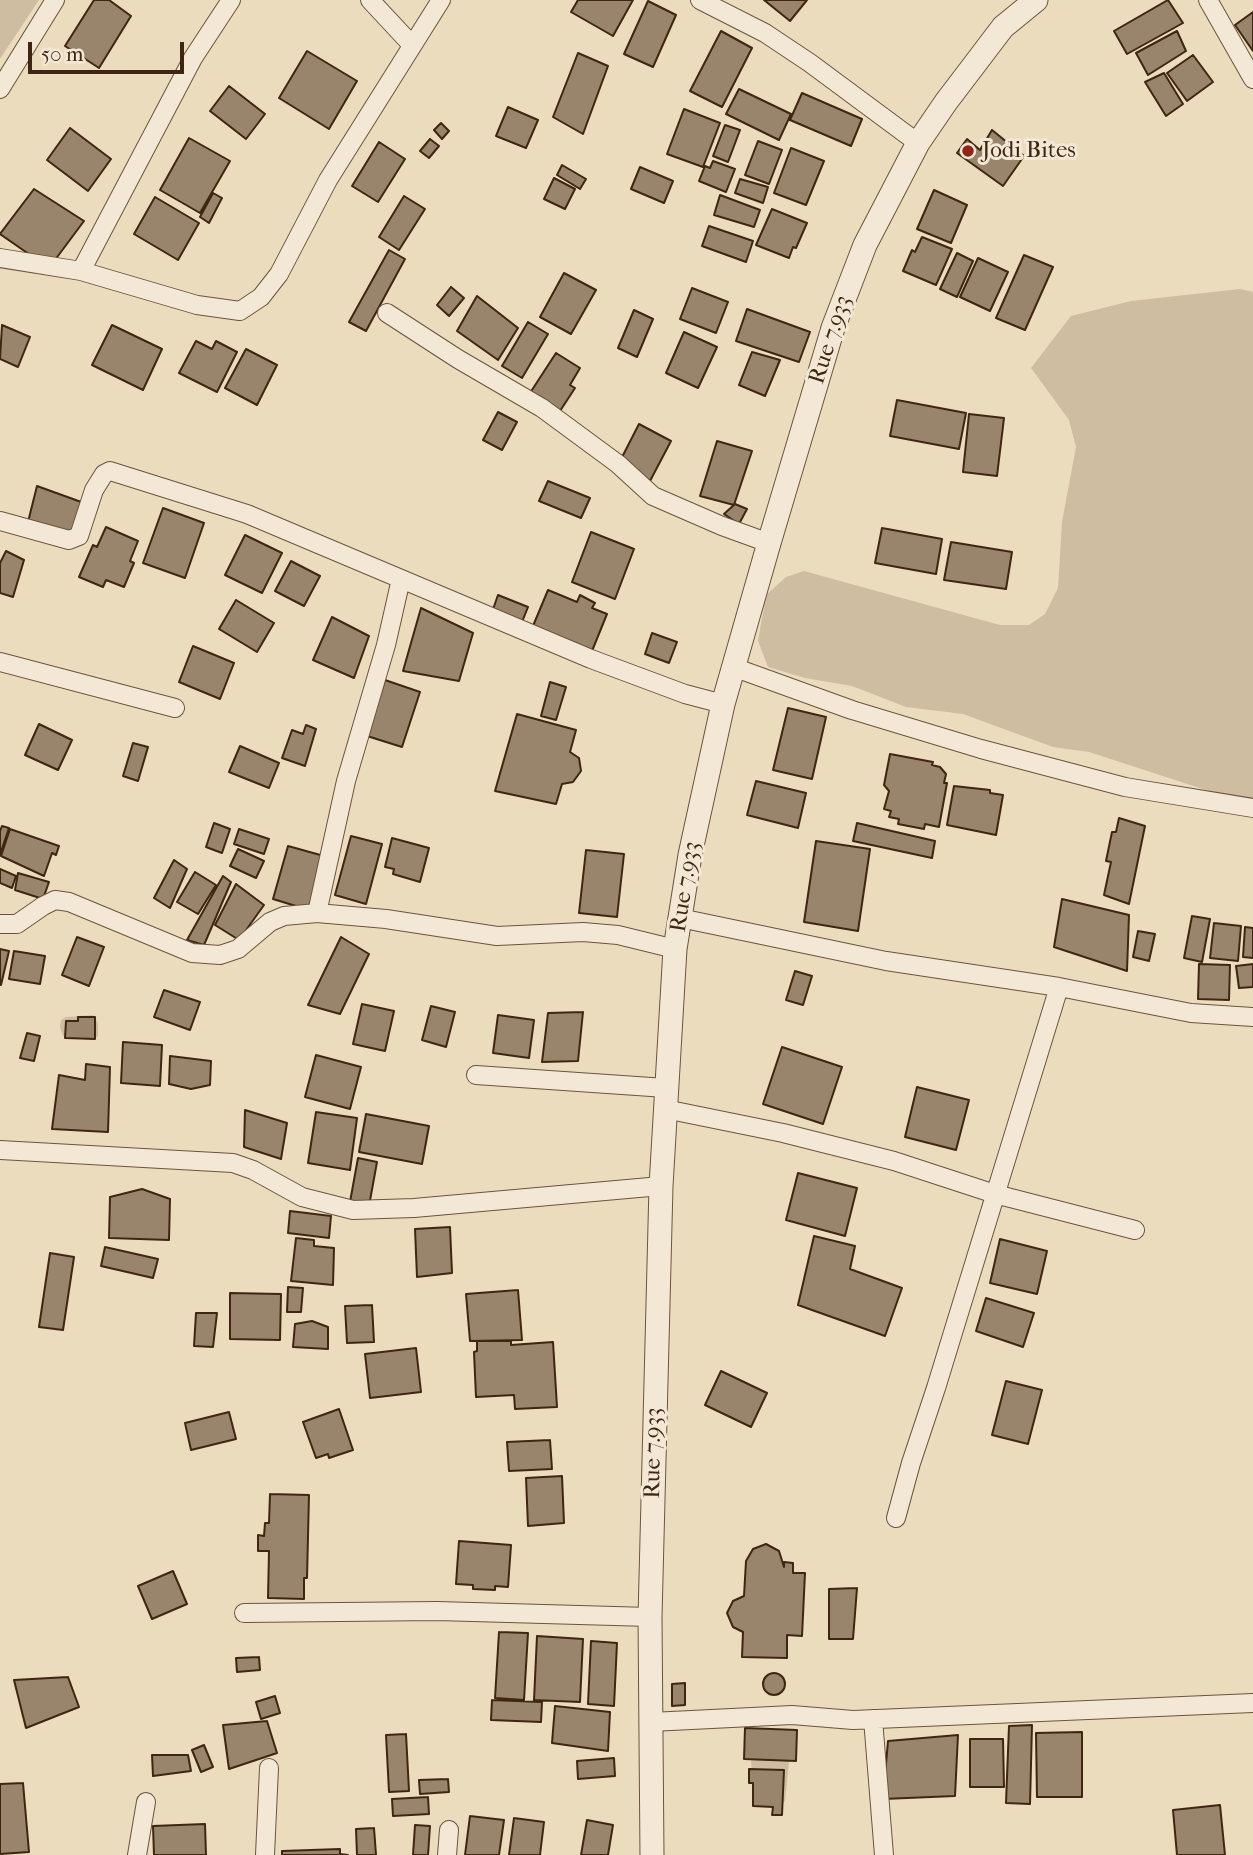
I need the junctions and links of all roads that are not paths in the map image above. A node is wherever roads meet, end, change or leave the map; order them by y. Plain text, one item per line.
1 (55, 0) edge
2 (231, 0) edge
3 (370, 0) edge
4 (441, 0) edge
5 (699, 0) edge
6 (1036, 0) edge
7 (1208, 0) edge
8 (411, 44) junction
9 (1253, 79) edge
10 (0, 89) edge
11 (918, 143) junction
12 (0, 258) edge
13 (81, 271) junction
14 (387, 313) dead end
15 (0, 521) edge
16 (769, 543) junction
17 (401, 579) junction
18 (0, 662) edge
19 (733, 667) junction
20 (723, 704) junction
21 (175, 708) dead end
22 (1253, 808) edge
23 (317, 913) junction
24 (680, 918) junction
25 (0, 924) edge
26 (675, 949) junction
27 (1059, 987) junction
28 (1253, 1017) edge
29 (476, 1075) dead end
30 (665, 1099) junction
31 (0, 1150) edge
32 (661, 1186) junction
33 (995, 1194) junction
34 (1135, 1230) dead end
35 (896, 1518) dead end
36 (244, 1613) dead end
37 (650, 1617) junction
38 (1253, 1703) edge
39 (873, 1719) junction
40 (651, 1722) junction
41 (269, 1768) dead end
42 (146, 1802) dead end
43 (449, 1830) dead end
44 (137, 1855) edge
45 (265, 1855) edge
46 (447, 1855) edge
47 (652, 1855) edge
48 (884, 1855) edge

1 - 10 street
2 - 13 street
3 - 8 street
4 - 8 street
5 - 11 street
6 - 11 street, Rue 7.933
7 - 9 street
8 - 13 street
11 - 16 street, Rue 7.933
12 - 13 street
14 - 16 street
15 - 17 street
16 - 19 street, Rue 7.933
17 - 20 street
17 - 23 street
18 - 21 street
19 - 20 street, Rue 7.933
19 - 22 street
20 - 24 street, Rue 7.933
23 - 25 street
23 - 26 street
24 - 26 street, Rue 7.933
24 - 27 street
26 - 30 street, Rue 7.933
27 - 28 street
27 - 33 street
29 - 30 street
30 - 32 street, Rue 7.933
30 - 33 street
31 - 32 street
32 - 37 street, Rue 7.933
33 - 34 street
33 - 35 street
36 - 37 street
37 - 40 street, Rue 7.933
38 - 39 street
39 - 40 street
39 - 48 street
40 - 47 street, Rue 7.933
41 - 45 street
42 - 44 street
43 - 46 street

